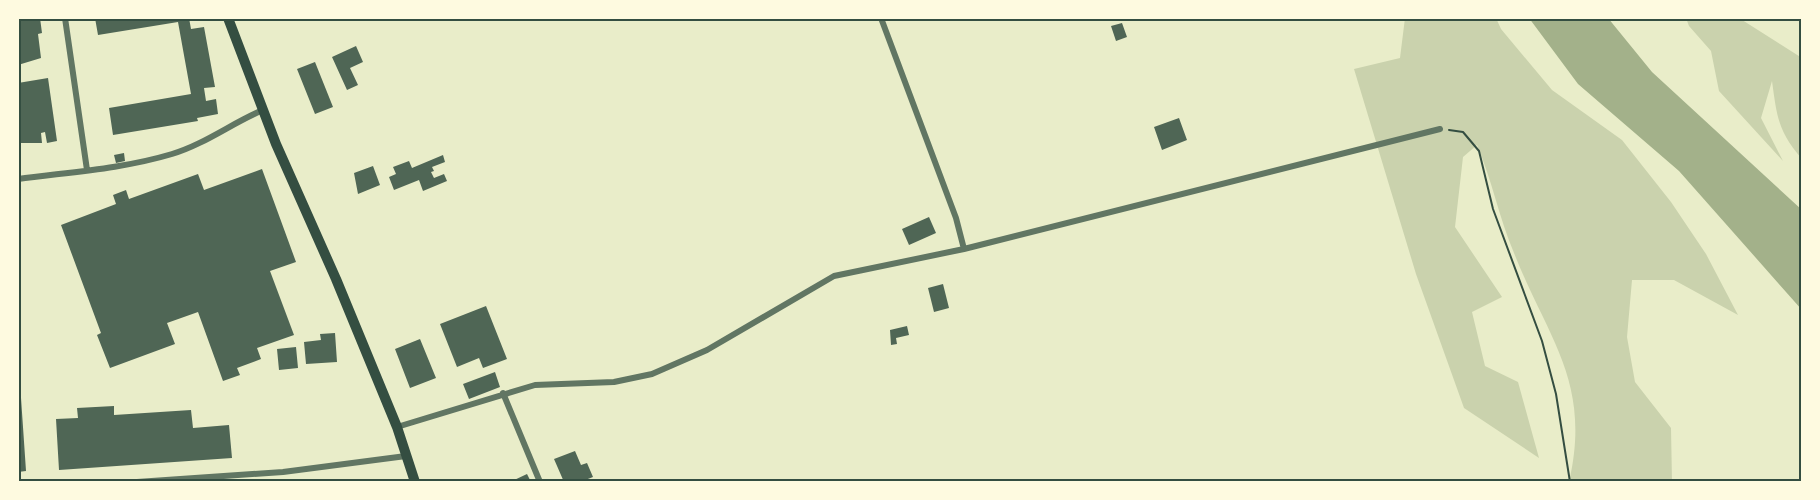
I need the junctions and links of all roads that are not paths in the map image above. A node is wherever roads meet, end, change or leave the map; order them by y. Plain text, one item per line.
1 (64, 18) edge
2 (228, 18) edge
3 (882, 18) edge
4 (263, 110) junction
5 (1440, 129) road end
6 (87, 170) junction
7 (18, 179) edge
8 (964, 249) junction
9 (503, 393) junction
10 (397, 427) junction
11 (406, 456) junction
12 (137, 482) edge
13 (415, 482) edge
14 (540, 482) edge

1 - 6 street
2 - 4 main road
3 - 8 street
4 - 6 street
4 - 10 main road
5 - 8 street
6 - 7 street
8 - 9 street
9 - 10 street
9 - 14 street
10 - 11 main road
11 - 12 street
11 - 13 main road

